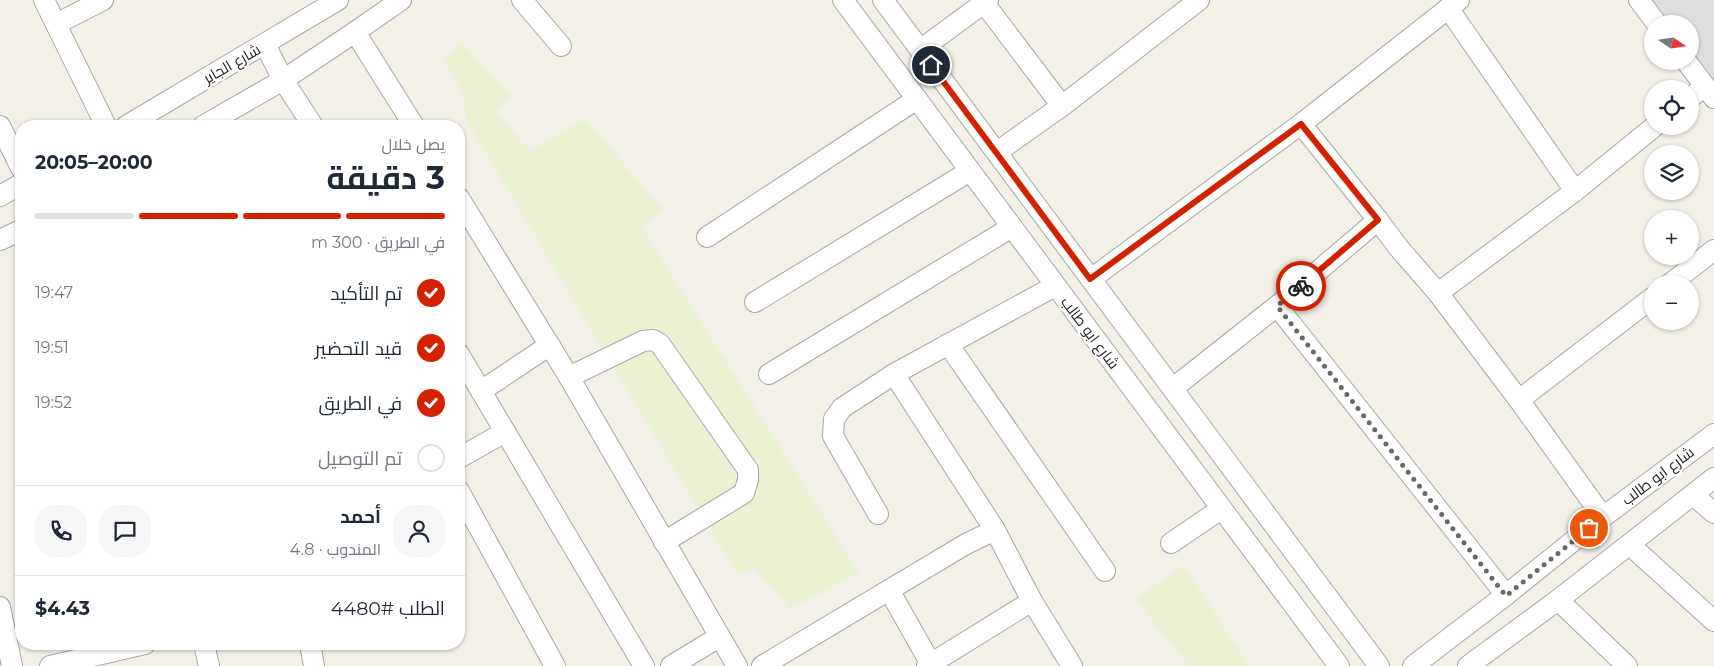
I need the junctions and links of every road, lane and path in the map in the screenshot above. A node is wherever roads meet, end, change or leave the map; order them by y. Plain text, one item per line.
1 (44, 0) edge
2 (103, 0) edge
3 (338, 0) edge
4 (401, 0) edge
5 (522, 0) edge
6 (843, 0) edge
7 (883, 0) edge
8 (1200, 0) edge
9 (1639, 0) edge
10 (986, 2) edge
11 (1453, 4) edge
12 (1650, 15) edge
13 (56, 24) junction
14 (356, 32) junction
15 (265, 44) junction
16 (561, 46) dead end
17 (920, 50) junction
18 (1691, 70) edge
19 (283, 80) junction
20 (1703, 94) edge
21 (917, 99) junction
22 (1062, 106) junction
23 (103, 120) edge
24 (136, 120) edge
25 (213, 120) edge
26 (309, 120) edge
27 (410, 120) edge
28 (1301, 124) junction
29 (0, 126) edge
30 (1644, 135) edge
31 (996, 152) junction
32 (15, 156) edge
33 (970, 171) junction
34 (15, 187) edge
35 (1575, 191) junction
36 (0, 196) edge
37 (465, 208) edge
38 (1378, 220) junction
39 (1012, 227) junction
40 (15, 233) edge
41 (707, 237) dead end
42 (0, 240) edge
43 (1714, 250) edge
44 (1682, 275) edge
45 (1090, 279) junction
46 (1055, 286) junction
47 (1438, 293) junction
48 (755, 302) dead end
49 (1644, 304) edge
50 (1277, 306) junction
51 (550, 344) junction
52 (948, 344) junction
53 (465, 365) edge
54 (769, 374) dead end
55 (894, 374) junction
56 (569, 377) junction
57 (1177, 385) dead end
58 (480, 391) junction
59 (1519, 400) junction
60 (505, 432) junction
61 (1714, 434) edge
62 (465, 455) edge
63 (1714, 478) edge
64 (1693, 495) junction
65 (465, 502) edge
66 (1222, 509) junction
67 (1714, 513) edge
68 (878, 514) dead end
69 (1603, 517) junction
70 (995, 530) junction
71 (664, 542) junction
72 (1171, 543) dead end
73 (1630, 545) junction
74 (1290, 546) junction
75 (1264, 566) junction
76 (1104, 572) dead end
77 (889, 590) junction
78 (1506, 596) junction
79 (1558, 600) junction
80 (1032, 601) junction
81 (0, 607) edge
82 (1714, 621) edge
83 (719, 637) junction
84 (125, 650) edge
85 (205, 650) edge
86 (311, 650) edge
87 (111, 654) edge
88 (930, 665) edge
89 (12, 666) edge
90 (50, 666) edge
91 (209, 666) edge
92 (314, 666) edge
93 (555, 666) edge
94 (644, 666) edge
95 (671, 666) edge
96 (738, 666) edge
97 (762, 666) edge
98 (1072, 666) edge
99 (1339, 666) edge
100 (1379, 666) edge
101 (1413, 666) edge
102 (1468, 666) edge
103 (1627, 666) edge

1 - 13 street
2 - 13 street
3 - 15 street, شارع الجاير
4 - 14 street
5 - 16 street
6 - 21 street, شارع ابو طالب
7 - 17 street
8 - 22 street
9 - 12 street
10 - 17 street
10 - 22 street
11 - 28 street
11 - 35 street
13 - 23 street
14 - 19 street
14 - 27 street
15 - 19 street
15 - 24 street, شارع الجاير
17 - 31 street
18 - 20 street
19 - 25 street
19 - 26 street
21 - 33 street, شارع ابو طالب
21 - 41 street
22 - 31 street
28 - 38 street
28 - 45 street
29 - 32 street
30 - 35 street
31 - 45 street
33 - 39 street, شارع ابو طالب
33 - 48 street
34 - 36 street
35 - 47 street
37 - 51 street
38 - 47 street
38 - 50 street
39 - 46 street, شارع ابو طالب
39 - 54 street
40 - 42 street
43 - 44 street
45 - 74 street
46 - 52 street
46 - 66 street, شارع ابو طالب
47 - 59 street
49 - 59 street
50 - 57 street
50 - 78 street
51 - 56 street
51 - 58 street
52 - 55 street
52 - 76 street
53 - 58 street
55 - 68 street
55 - 70 street
56 - 71 street
56 - 71 street
58 - 60 street
59 - 69 street
60 - 62 street
60 - 94 street
61 - 69 street, شارع ابو طالب
63 - 64 street
64 - 67 street
64 - 73 street
65 - 93 street
66 - 72 street
66 - 75 street, شارع ابو طالب
69 - 78 street, شارع ابو طالب
70 - 77 street
70 - 80 street
71 - 83 street
73 - 79 street
73 - 82 street
74 - 75 street
74 - 100 street
75 - 99 street, شارع ابو طالب
77 - 88 street
77 - 97 street
78 - 101 street, شارع ابو طالب
79 - 102 street
79 - 103 street
80 - 88 street
80 - 98 street
81 - 89 street
83 - 95 street
83 - 96 street
84 - 87 street
85 - 91 street
86 - 92 street
87 - 90 street

